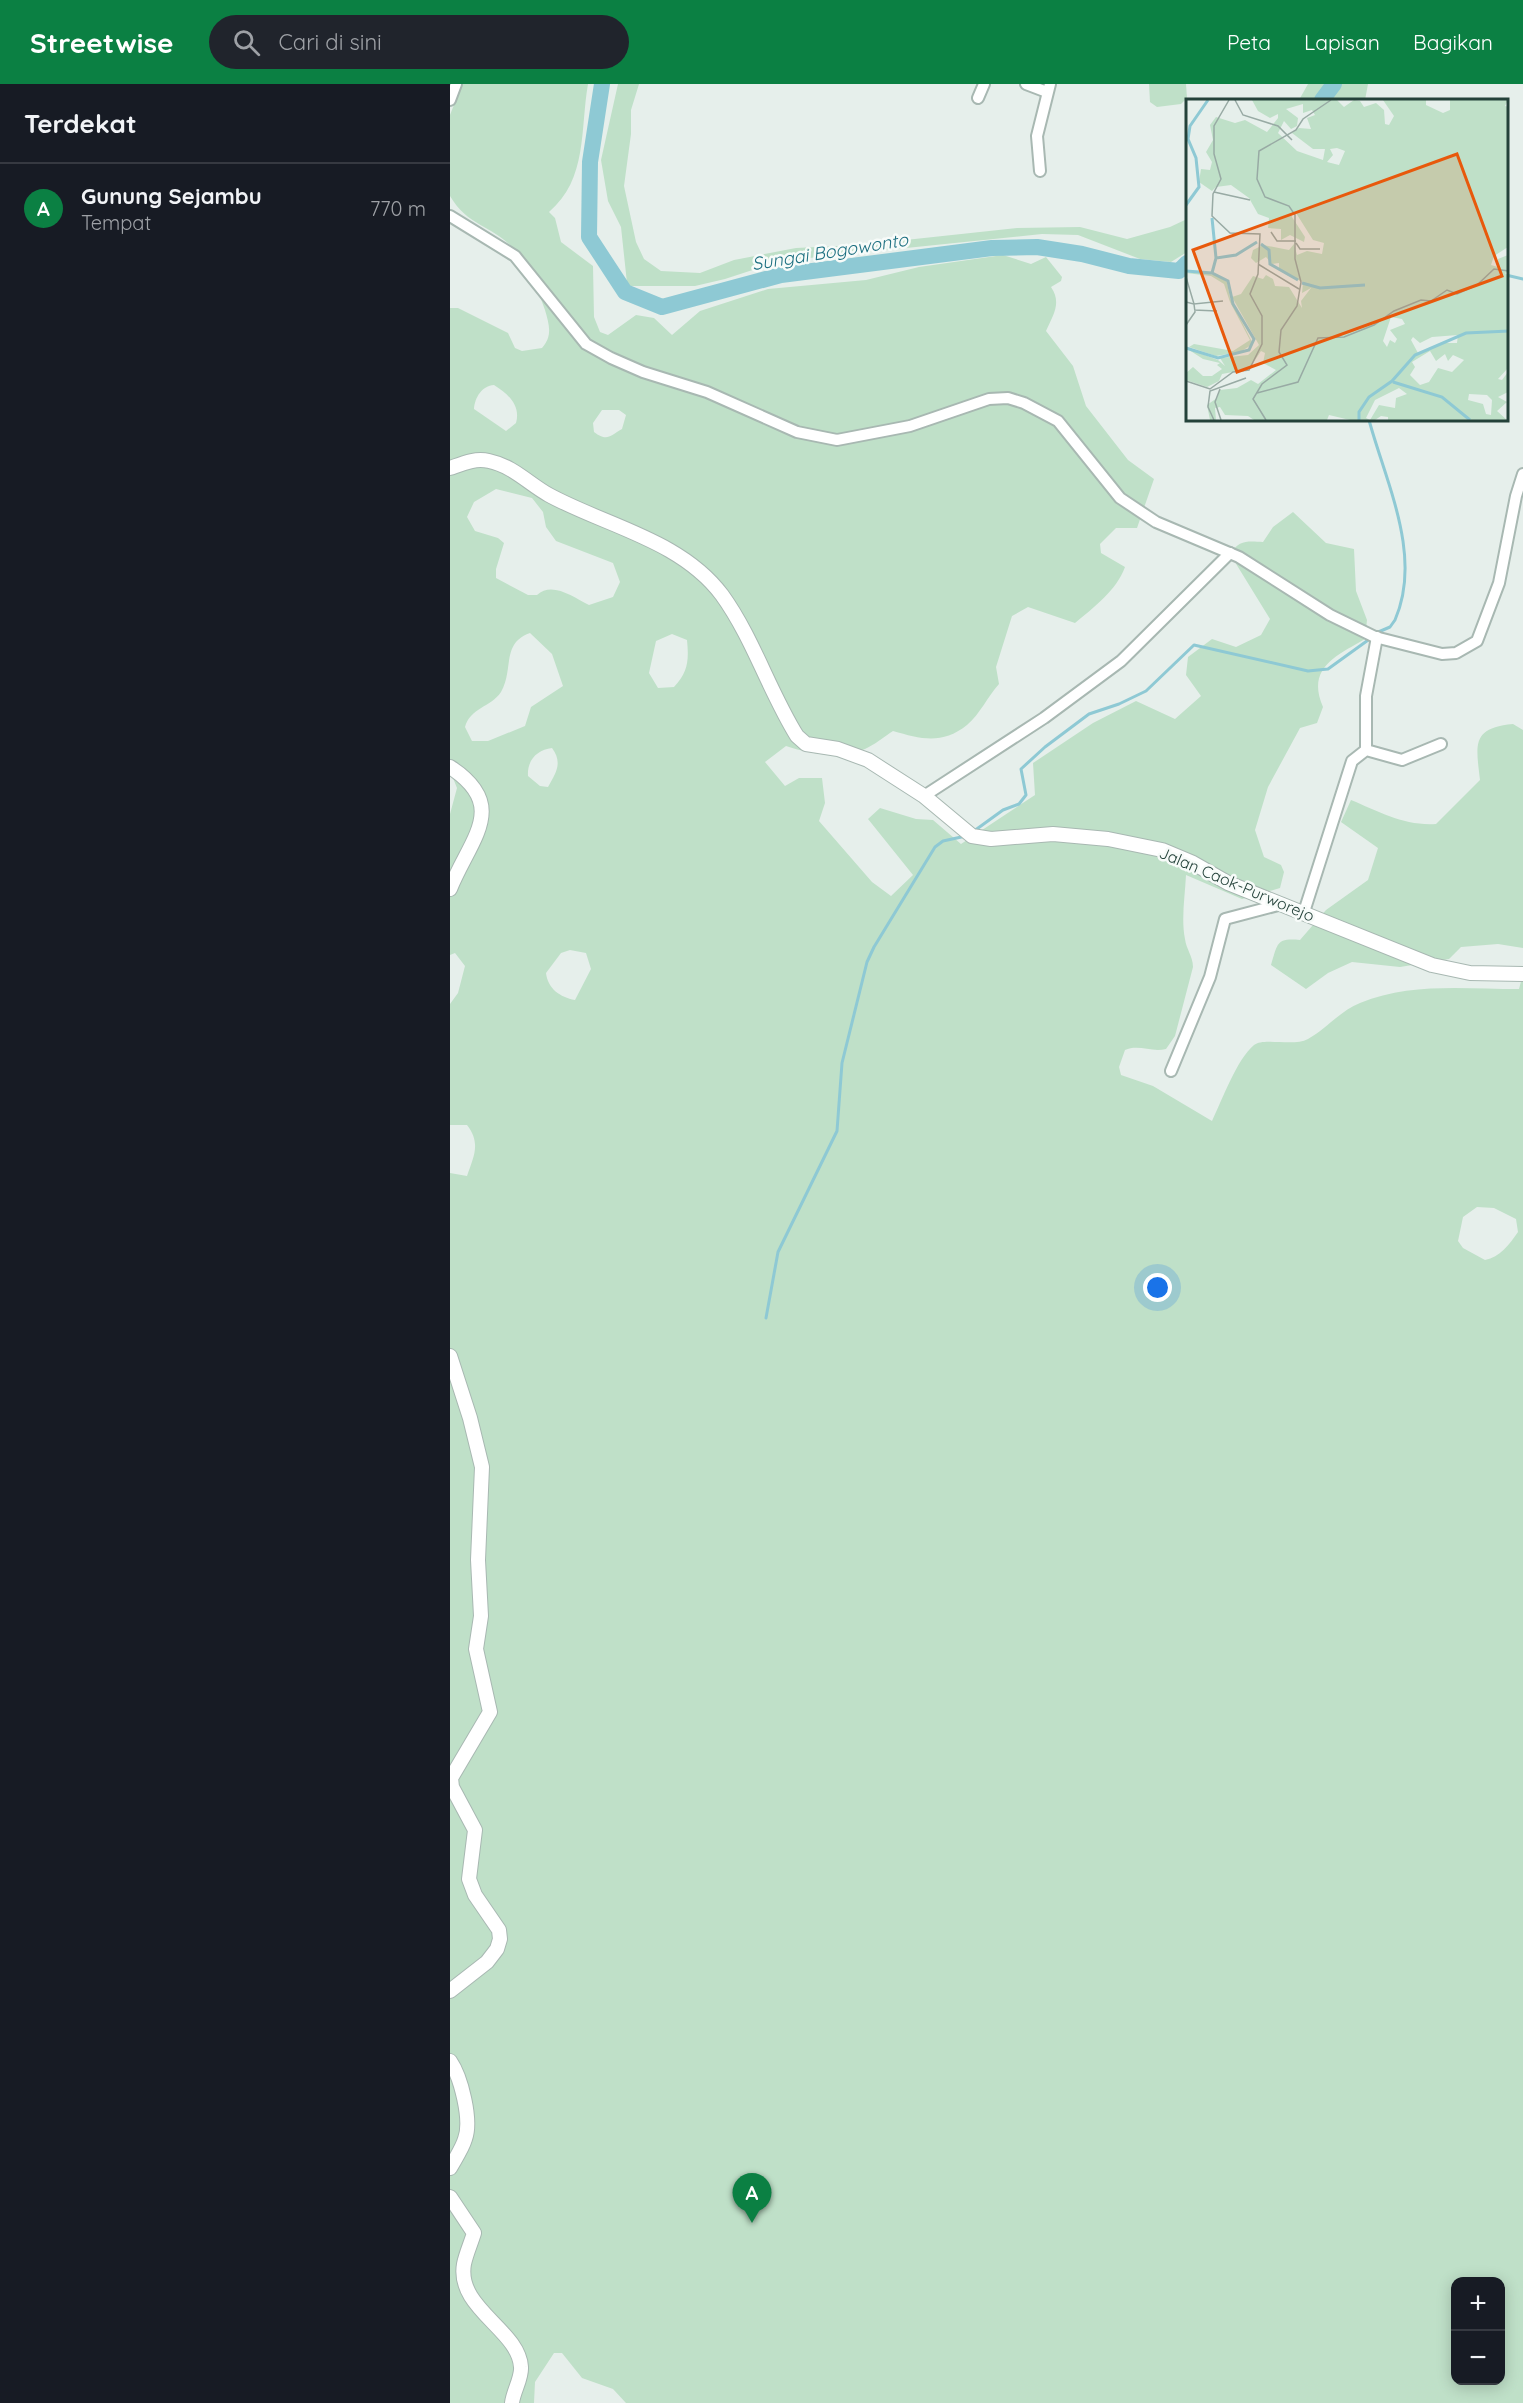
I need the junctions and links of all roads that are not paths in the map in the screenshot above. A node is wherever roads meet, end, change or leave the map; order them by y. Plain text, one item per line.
1 (456, 84) edge
2 (984, 84) edge
3 (1026, 84) edge
4 (1049, 88) edge
5 (978, 98) dead end
6 (450, 100) edge
7 (1040, 171) dead end
8 (450, 216) edge
9 (450, 468) edge
10 (1523, 474) edge
11 (1230, 553) junction
12 (1373, 636) junction
13 (1441, 744) dead end
14 (1366, 750) junction
15 (450, 767) edge
16 (924, 796) junction
17 (450, 890) edge
18 (1282, 904) junction
19 (1304, 912) junction
20 (1523, 974) edge
21 (1171, 1071) dead end
22 (450, 1356) edge
23 (450, 1991) edge
24 (450, 2061) edge
25 (450, 2168) edge
26 (450, 2197) edge
27 (512, 2403) edge

1 - 6 street
2 - 5 street
3 - 4 street
4 - 7 street
8 - 11 street
9 - 16 street, Jalan Caok-Purworejo
10 - 12 street
11 - 12 street
11 - 16 street
12 - 14 street
13 - 14 street
14 - 19 street
15 - 17 street
16 - 18 street, Jalan Caok-Purworejo
18 - 19 street, Jalan Caok-Purworejo
18 - 21 street
19 - 20 street, Jalan Caok-Purworejo
22 - 23 street
24 - 25 street
26 - 27 street

